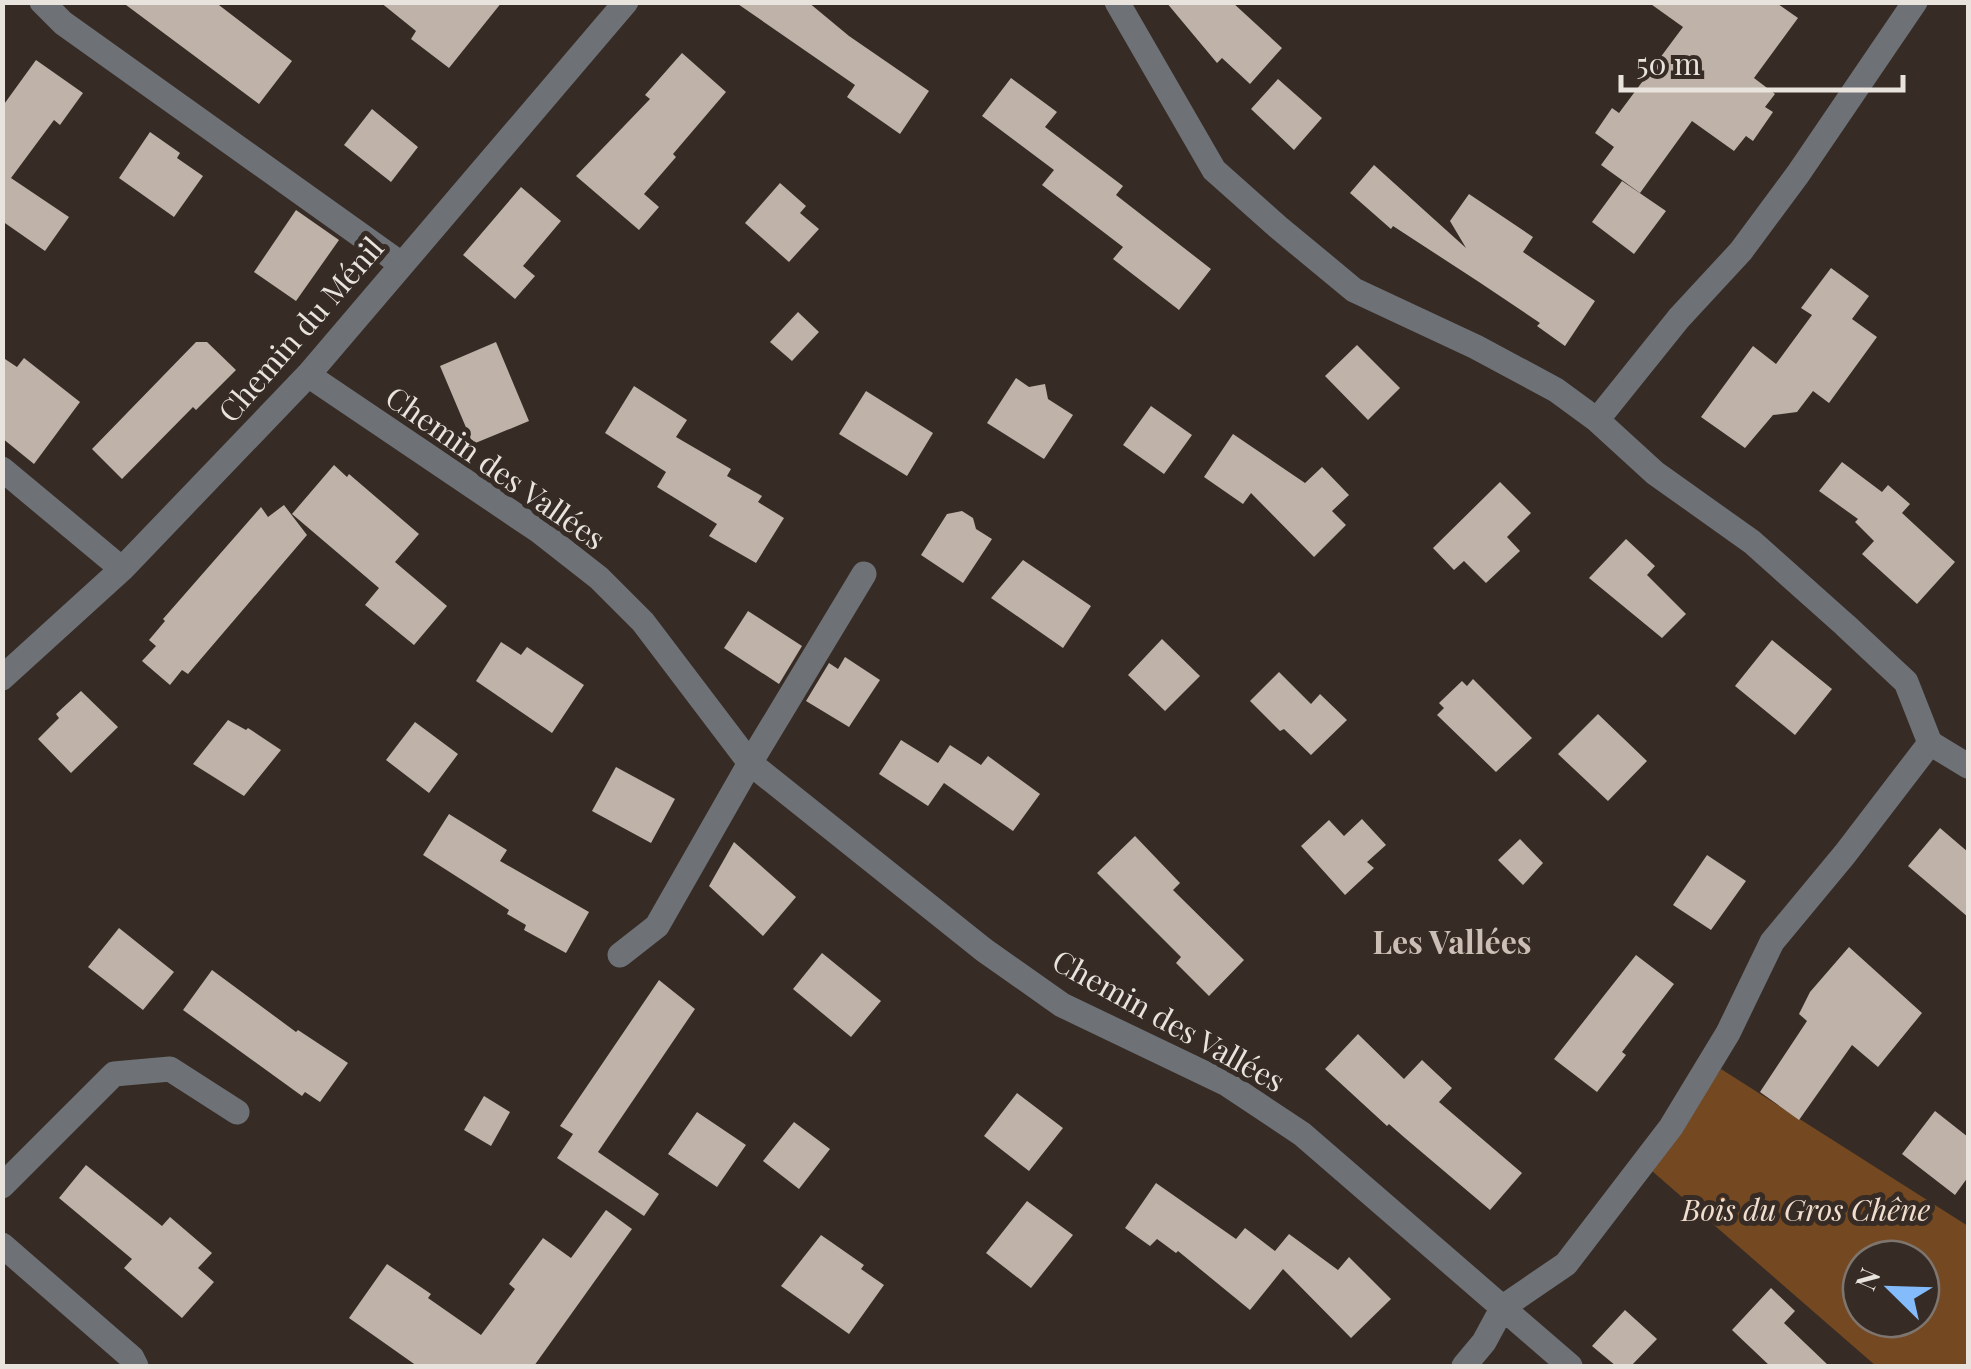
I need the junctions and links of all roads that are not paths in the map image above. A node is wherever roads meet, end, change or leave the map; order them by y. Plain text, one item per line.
1 (42, 2) edge
2 (626, 2) edge
3 (1117, 2) edge
4 (1914, 2) edge
5 (401, 264) junction
6 (308, 375) junction
7 (1596, 420) junction
8 (2, 469) edge
9 (122, 569) junction
10 (864, 574) dead end
11 (2, 678) edge
12 (1930, 743) junction
13 (750, 762) junction
14 (1968, 766) edge
15 (620, 955) dead end
16 (237, 1112) dead end
17 (2, 1186) edge
18 (2, 1244) edge
19 (1502, 1307) junction
20 (136, 1366) edge
21 (1464, 1366) edge
22 (1570, 1366) edge

1 - 5 street
2 - 5 street, Chemin du Ménil
3 - 7 street
4 - 7 street
5 - 6 street, Chemin du Ménil
6 - 9 street, Chemin du Ménil
6 - 13 street, Chemin des Vallées
7 - 12 street
8 - 9 street
9 - 11 street, Chemin du Ménil
10 - 13 street
12 - 14 street
12 - 19 street
13 - 15 street
13 - 19 street, Chemin des Vallées
16 - 17 street
18 - 20 street
19 - 21 street
19 - 22 street, Chemin des Vallées

